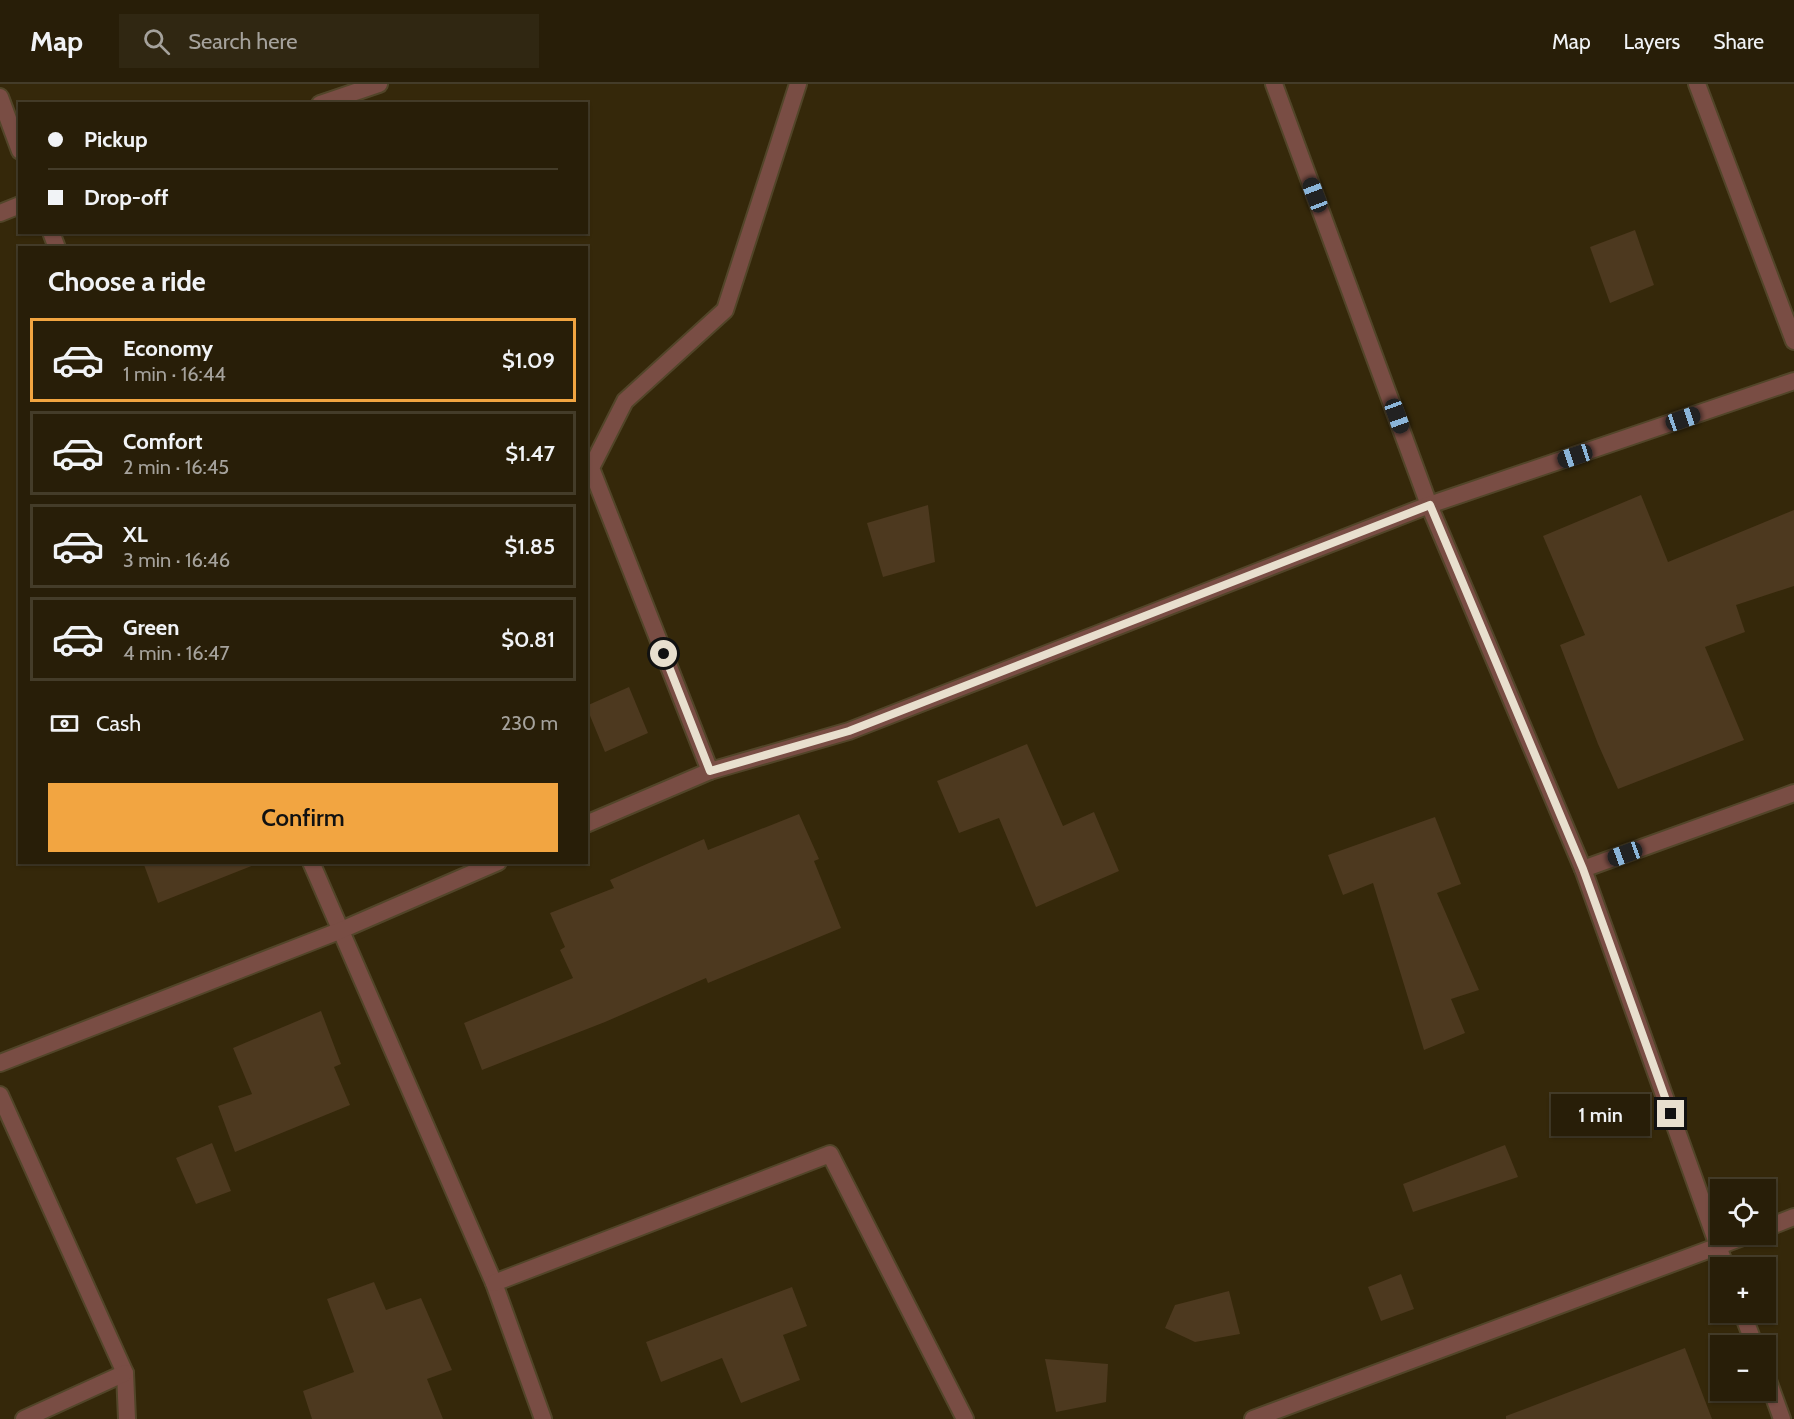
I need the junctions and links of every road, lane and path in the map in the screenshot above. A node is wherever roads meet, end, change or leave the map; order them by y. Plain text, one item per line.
1 (379, 84) edge
2 (798, 84) edge
3 (1274, 84) edge
4 (1697, 84) edge
5 (0, 97) edge
6 (326, 102) edge
7 (18, 146) edge
8 (18, 206) edge
9 (0, 213) edge
10 (1794, 341) edge
11 (1794, 381) edge
12 (1430, 505) junction
13 (710, 771) junction
14 (1794, 793) edge
15 (588, 823) edge
16 (312, 864) edge
17 (493, 864) edge
18 (1583, 869) junction
19 (339, 931) junction
20 (0, 1063) edge
21 (0, 1095) edge
22 (1794, 1217) edge
23 (1776, 1224) edge
24 (1723, 1245) edge
25 (1718, 1247) junction
26 (1722, 1257) edge
27 (494, 1283) junction
28 (125, 1373) junction
29 (1775, 1401) edge
30 (24, 1419) edge
31 (127, 1419) edge
32 (543, 1419) edge
33 (965, 1419) edge
34 (1253, 1419) edge
35 (1782, 1419) edge

1 - 6 street
2 - 13 street
3 - 12 street
4 - 10 street
5 - 7 street
8 - 9 street
11 - 12 street
12 - 13 street
12 - 18 street
13 - 15 street
14 - 18 street
16 - 19 street
17 - 19 street
18 - 25 street
19 - 20 street
19 - 27 street
21 - 28 street
22 - 23 street
24 - 25 street
25 - 26 street
25 - 34 street
27 - 32 street
27 - 33 street
28 - 30 street
28 - 31 street
29 - 35 street

